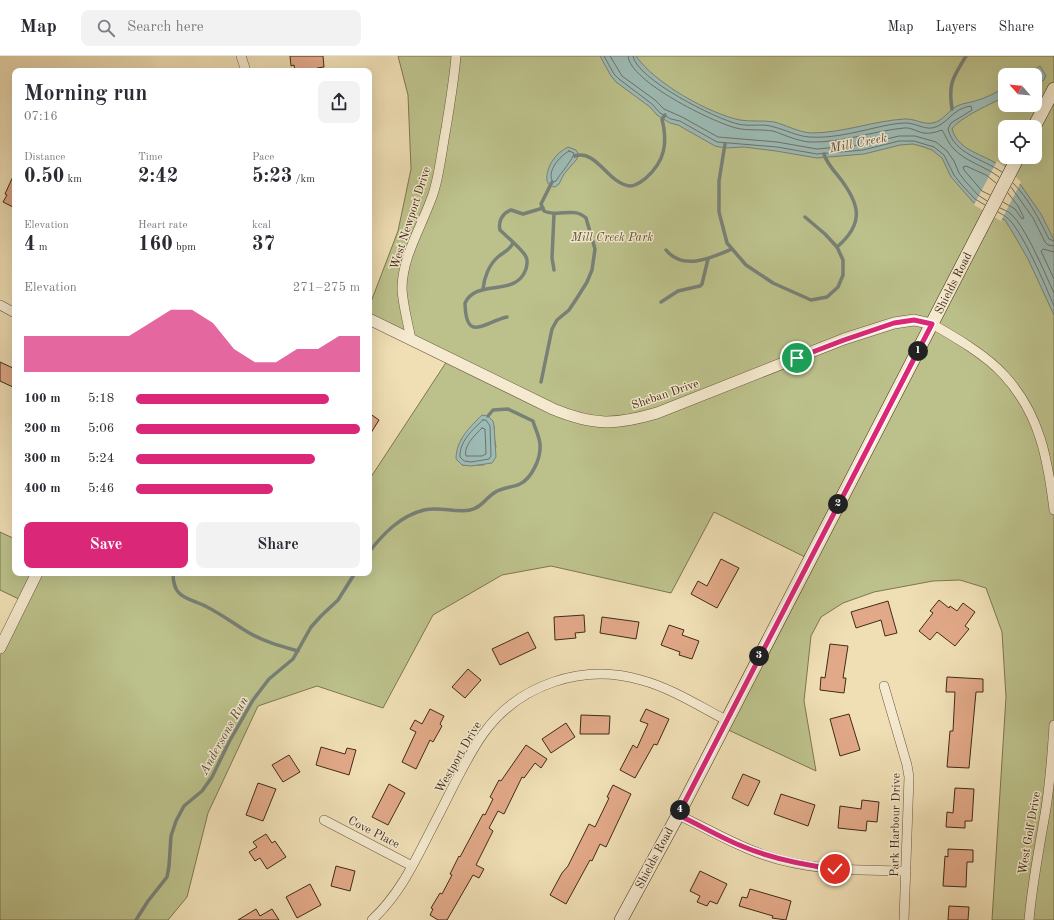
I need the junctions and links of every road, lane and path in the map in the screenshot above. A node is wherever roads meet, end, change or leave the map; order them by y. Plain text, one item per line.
1 (241, 56) edge
2 (456, 56) edge
3 (245, 68) edge
4 (1054, 88) edge
5 (1038, 120) edge
6 (1014, 164) edge
7 (0, 305) edge
8 (12, 311) edge
9 (372, 320) edge
10 (932, 324) junction
11 (412, 340) junction
12 (1054, 510) edge
13 (36, 576) edge
14 (0, 648) edge
15 (884, 686) dead end
16 (726, 720) junction
17 (1054, 725) edge
18 (678, 815) junction
19 (324, 820) dead end
20 (412, 866) junction
21 (906, 872) junction
22 (372, 920) edge
23 (621, 920) edge
24 (904, 920) edge
25 (1029, 920) edge

1 - 3 street
2 - 11 street, West Newport Drive
4 - 5 main road
6 - 10 main road, Shields Road
7 - 8 street
9 - 11 street, Sheban Drive
10 - 11 street, Sheban Drive
10 - 12 street
10 - 16 main road, Shields Road
13 - 14 street
15 - 21 street, Park Harbour Drive
16 - 18 main road, Shields Road
16 - 20 street, Westport Drive
17 - 25 street, West Golf Drive
18 - 21 street
18 - 23 main road, Shields Road
19 - 20 street, Cove Place
20 - 22 street, Westport Drive
21 - 24 street, Park Harbour Drive

